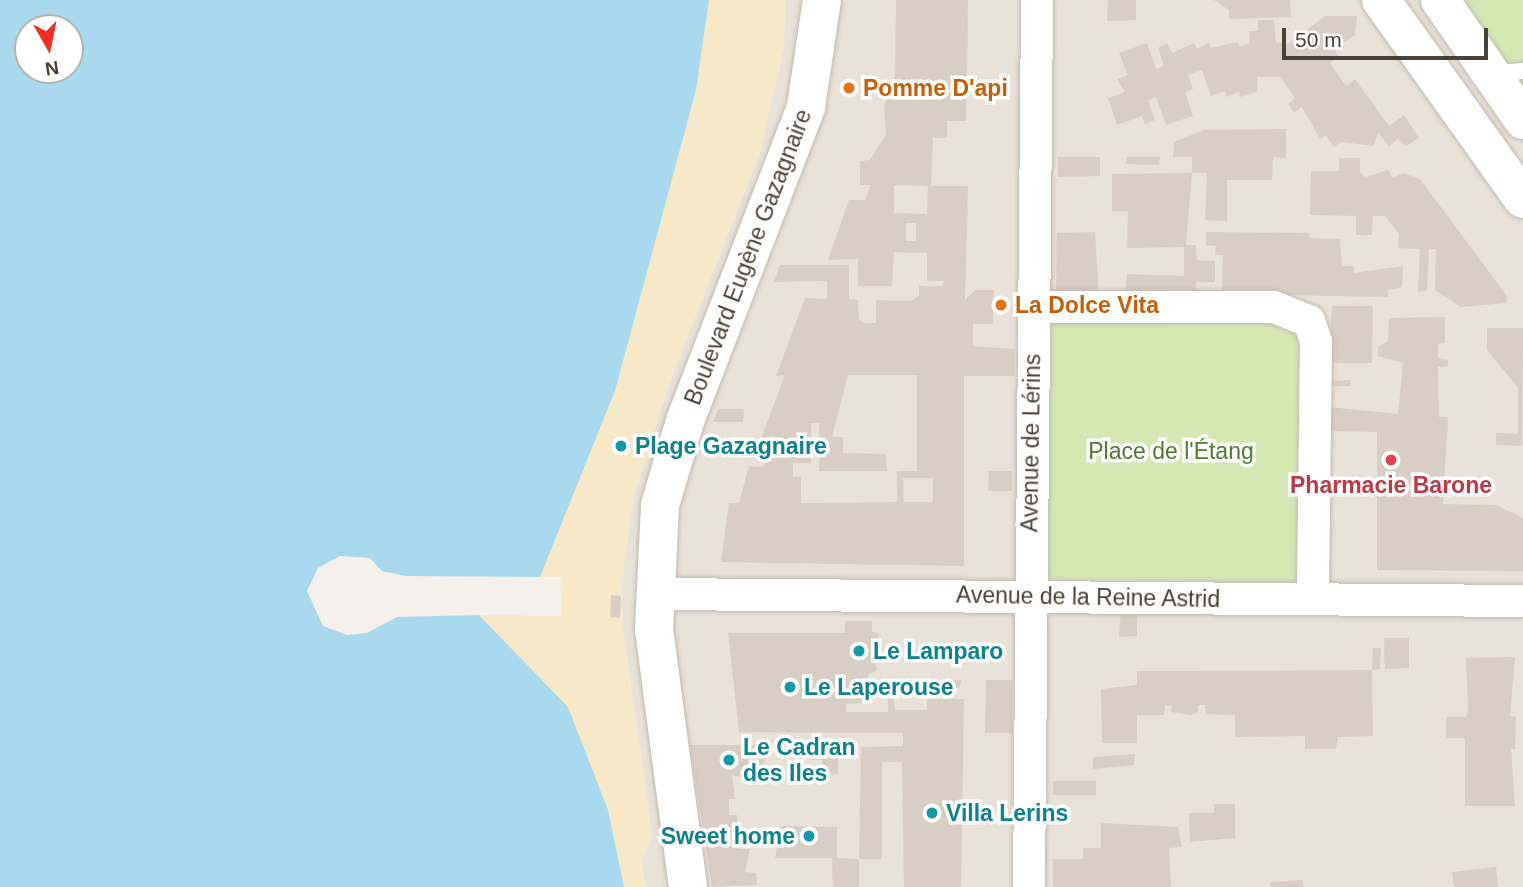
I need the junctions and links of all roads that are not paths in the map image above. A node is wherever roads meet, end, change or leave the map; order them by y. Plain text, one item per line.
1 (822, 0) edge
2 (1037, 0) edge
3 (1381, 0) edge
4 (1440, 0) edge
5 (1507, 72) edge
6 (1523, 120) edge
7 (1523, 199) edge
8 (1034, 307) junction
9 (653, 594) junction
10 (1027, 597) junction
11 (1313, 600) junction
12 (1523, 601) edge
13 (688, 887) edge
14 (1029, 887) edge

1 - 9 street, Boulevard Eugène Gazagnaire
2 - 8 street, Avenue de Lérins
3 - 7 street
4 - 5 street
5 - 6 street
8 - 10 street, Avenue de Lérins
8 - 11 street
9 - 10 street, Avenue de la Reine Astrid
9 - 13 street, Boulevard Eugène Gazagnaire
10 - 11 street, Avenue de la Reine Astrid
10 - 14 street, Avenue de Lérins
11 - 12 street, Avenue de la Reine Astrid

